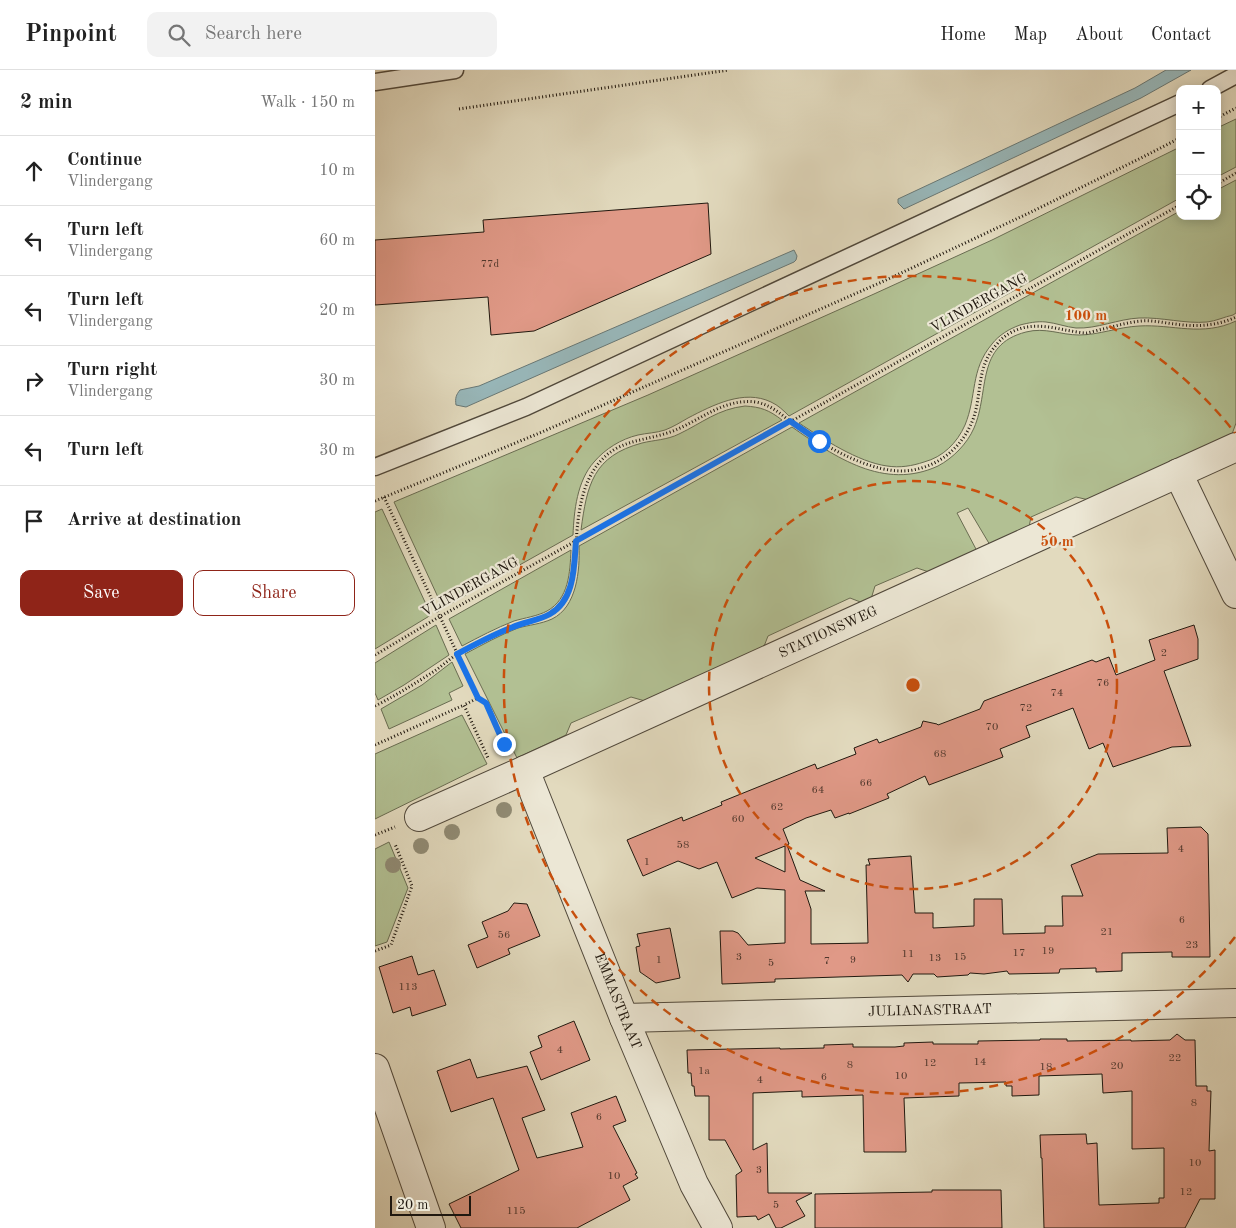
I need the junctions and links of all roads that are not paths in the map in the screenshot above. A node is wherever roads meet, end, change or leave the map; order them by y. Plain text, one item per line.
1 (455, 70) edge
2 (412, 73) edge
3 (1236, 75) edge
4 (375, 82) edge
5 (1217, 85) edge
6 (1176, 105) edge
7 (1236, 446) edge
8 (375, 467) edge
9 (1178, 473) junction
10 (1236, 594) edge
11 (525, 770) junction
12 (419, 817) dead end
13 (1236, 1003) edge
14 (624, 1018) junction
15 (375, 1068) edge
16 (431, 1228) edge
17 (718, 1228) edge

1 - 2 lane
2 - 4 lane
3 - 5 lane
6 - 8 lane
7 - 9 street, STATIONSWEG
9 - 10 street
9 - 11 street, STATIONSWEG
11 - 12 street, STATIONSWEG
11 - 14 street, EMMASTRAAT
13 - 14 street, JULIANASTRAAT
14 - 17 street, EMMASTRAAT
15 - 16 street

